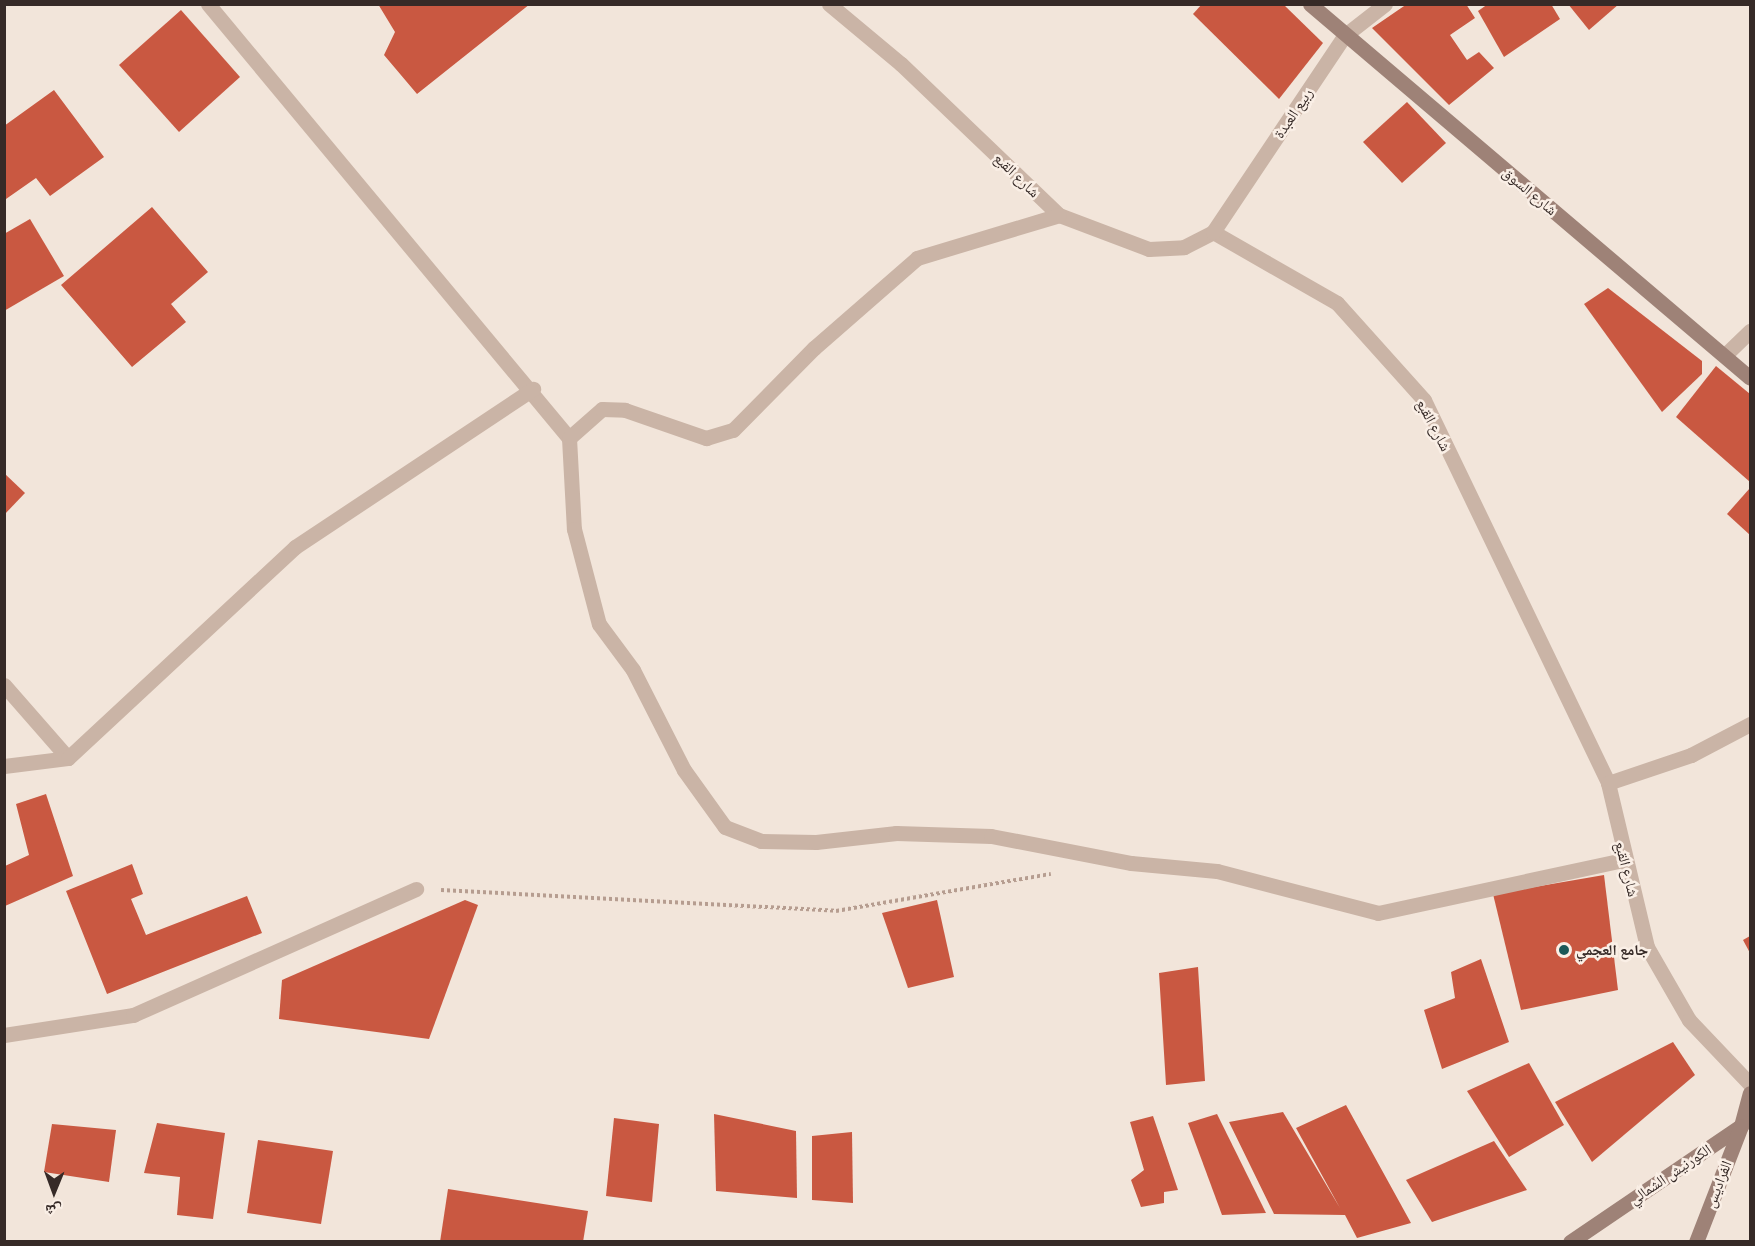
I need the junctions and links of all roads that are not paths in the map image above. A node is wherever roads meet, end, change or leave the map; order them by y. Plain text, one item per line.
1 (208, 4) edge
2 (829, 4) edge
3 (1310, 4) edge
4 (1385, 4) edge
5 (1344, 36) junction
6 (1059, 215) junction
7 (1213, 232) junction
8 (1750, 331) edge
9 (1725, 355) junction
10 (1750, 378) edge
11 (533, 389) junction
12 (569, 438) junction
13 (4, 685) edge
14 (1750, 724) edge
15 (68, 758) junction
16 (4, 766) edge
17 (1608, 783) junction
18 (1624, 860) junction
19 (416, 889) road end
20 (4, 1035) edge
21 (1750, 1084) edge
22 (1750, 1093) edge
23 (1740, 1126) junction
24 (1570, 1242) edge
25 (1696, 1242) edge

1 - 11 street
2 - 6 street, شارع القبع
3 - 5 street, شارع السوق
4 - 5 street, ربيع العبدة
5 - 7 street, ربيع العبدة
5 - 9 street, شارع السوق
6 - 7 street, شارع القبع
6 - 12 street
7 - 17 street, شارع القبع
8 - 9 street
9 - 10 street, شارع السوق
11 - 12 street
11 - 15 street
12 - 18 street
13 - 15 street
14 - 17 street
15 - 16 street
17 - 18 street, شارع القبع
18 - 21 street, شارع القبع
19 - 20 street
22 - 23 street
23 - 24 street, الكورنيش الشمالي
23 - 25 street, الفراديس

